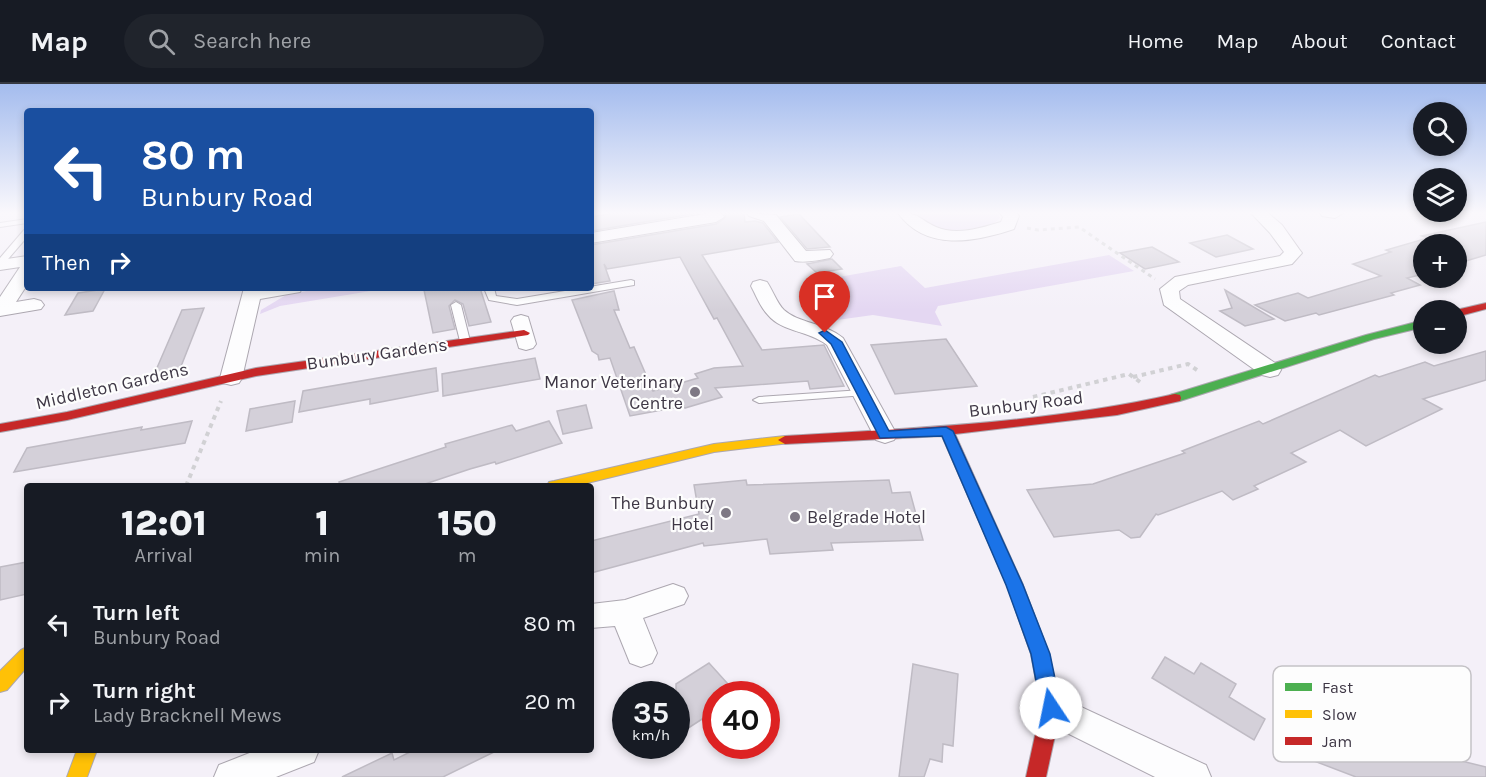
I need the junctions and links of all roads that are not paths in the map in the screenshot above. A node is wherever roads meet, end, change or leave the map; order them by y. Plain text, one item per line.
1 (16, 245) edge
2 (791, 245) edge
3 (1287, 245) edge
4 (824, 254) dead end
5 (24, 261) edge
6 (0, 264) edge
7 (24, 275) edge
8 (631, 283) dead end
9 (760, 286) dead end
10 (594, 289) edge
11 (252, 291) edge
12 (490, 291) edge
13 (583, 291) edge
14 (34, 305) dead end
15 (456, 305) dead end
16 (1486, 306) edge
17 (0, 310) edge
18 (1467, 311) edge
19 (1413, 326) edge
20 (524, 333) dead end
21 (465, 341) junction
22 (1270, 370) junction
23 (231, 378) junction
24 (862, 393) junction
25 (759, 400) dead end
26 (0, 428) edge
27 (946, 431) junction
28 (885, 435) junction
29 (567, 483) edge
30 (673, 596) dead end
31 (625, 612) junction
32 (594, 616) edge
33 (24, 648) edge
34 (641, 653) dead end
35 (0, 684) edge
36 (1051, 708) junction
37 (86, 753) edge
38 (294, 753) edge
39 (77, 777) edge
40 (232, 777) edge
41 (1036, 777) edge
42 (1193, 777) edge

1 - 6 lane
2 - 4 street
3 - 22 street
5 - 6 street
7 - 17 street
8 - 10 lane
9 - 24 street
11 - 23 street
12 - 13 lane
14 - 17 street
15 - 21 lane
16 - 18 main road
19 - 22 main road, Bunbury Road
20 - 21 main road, Bunbury Gardens
21 - 23 main road, Bunbury Gardens
22 - 27 main road, Bunbury Road
23 - 26 main road, Middleton Gardens
24 - 25 lane
24 - 28 street
27 - 28 main road, Bunbury Road
27 - 36 main road
28 - 29 main road, Bunbury Road
30 - 31 street
31 - 32 street
31 - 34 street
33 - 35 main road
36 - 41 main road
36 - 42 street
37 - 39 main road
38 - 40 street

